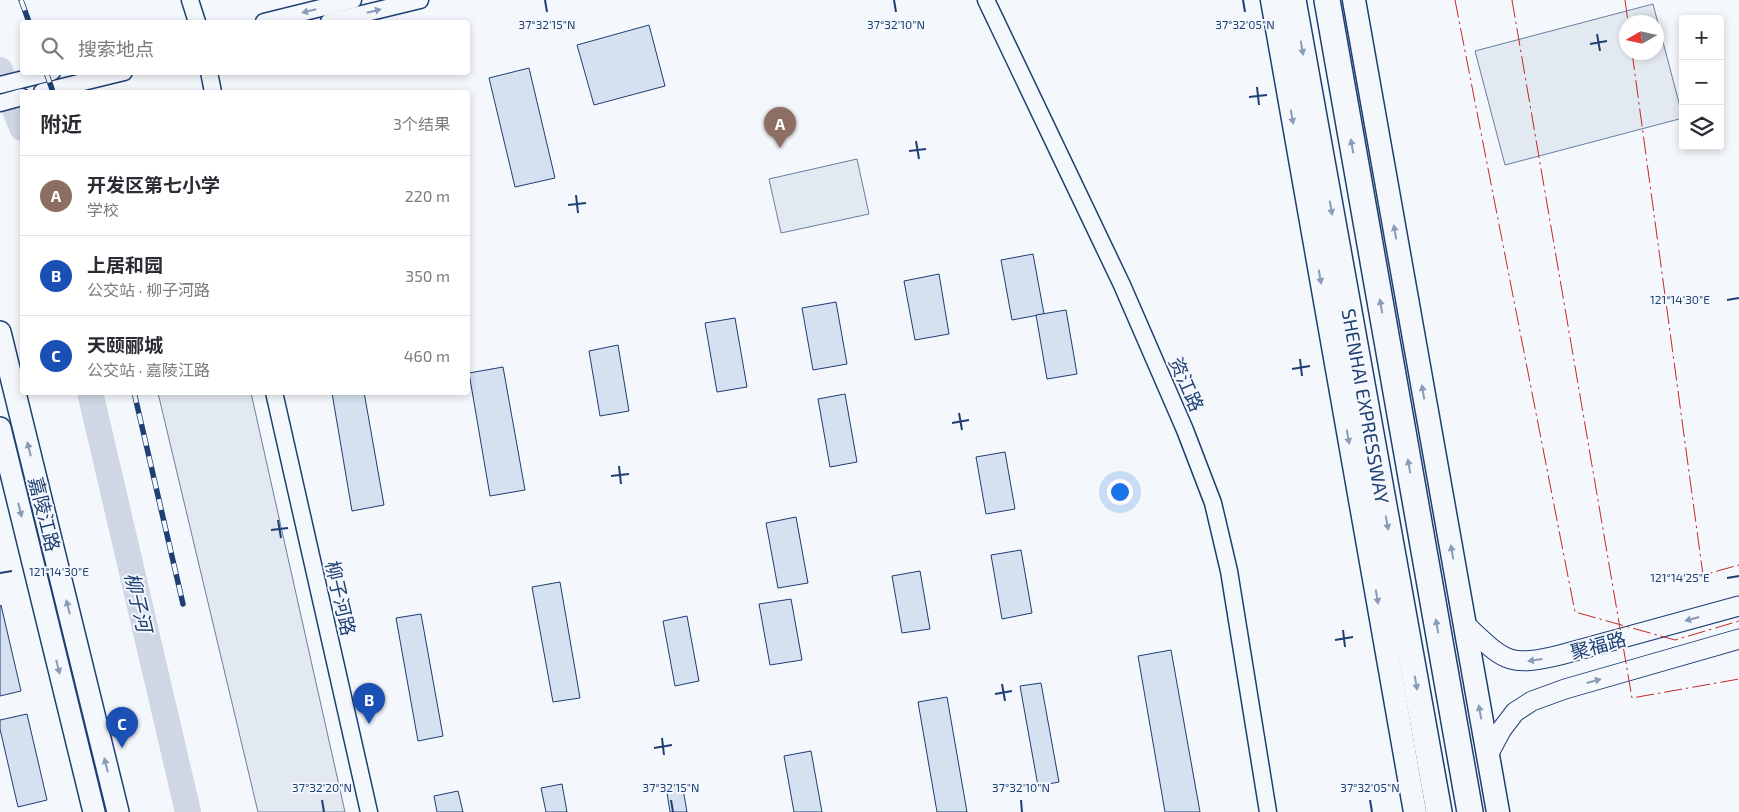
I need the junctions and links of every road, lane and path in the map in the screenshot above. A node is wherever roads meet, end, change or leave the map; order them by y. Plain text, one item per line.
1 (190, 0) edge
2 (353, 0) edge
3 (420, 0) edge
4 (986, 0) edge
5 (1272, 0) edge
6 (1293, 0) edge
7 (1327, 0) edge
8 (1354, 0) edge
9 (196, 20) edge
10 (272, 20) edge
11 (337, 20) edge
12 (41, 75) edge
13 (112, 75) edge
14 (210, 75) edge
15 (0, 85) edge
16 (50, 90) edge
17 (213, 90) edge
18 (20, 98) edge
19 (0, 103) edge
20 (0, 332) edge
21 (275, 395) edge
22 (0, 428) edge
23 (1739, 606) edge
24 (1466, 626) junction
25 (1739, 639) edge
26 (1488, 755) junction
27 (94, 812) edge
28 (118, 812) edge
29 (369, 812) edge
30 (1268, 812) edge
31 (1415, 812) edge
32 (1439, 812) edge
33 (1470, 812) edge
34 (1498, 812) edge

1 - 9 street
2 -> 10 street
11 -> 3 street
4 - 30 street, 资江路
5 -> 31 highway
6 -> 32 highway, SHENHAI EXPRESSWAY
33 -> 7 highway, SHENHAI EXPRESSWAY
24 -> 8 highway
12 - 15 street
13 - 16 street
14 - 17 street
18 - 19 street
28 -> 20 main road, 嘉陵江路
21 - 29 street, 柳子河路
22 -> 27 main road, 嘉陵江路
23 -> 24 main road, 聚福路
26 -> 24 highway
26 -> 25 main road, 聚福路
26 - 34 highway

